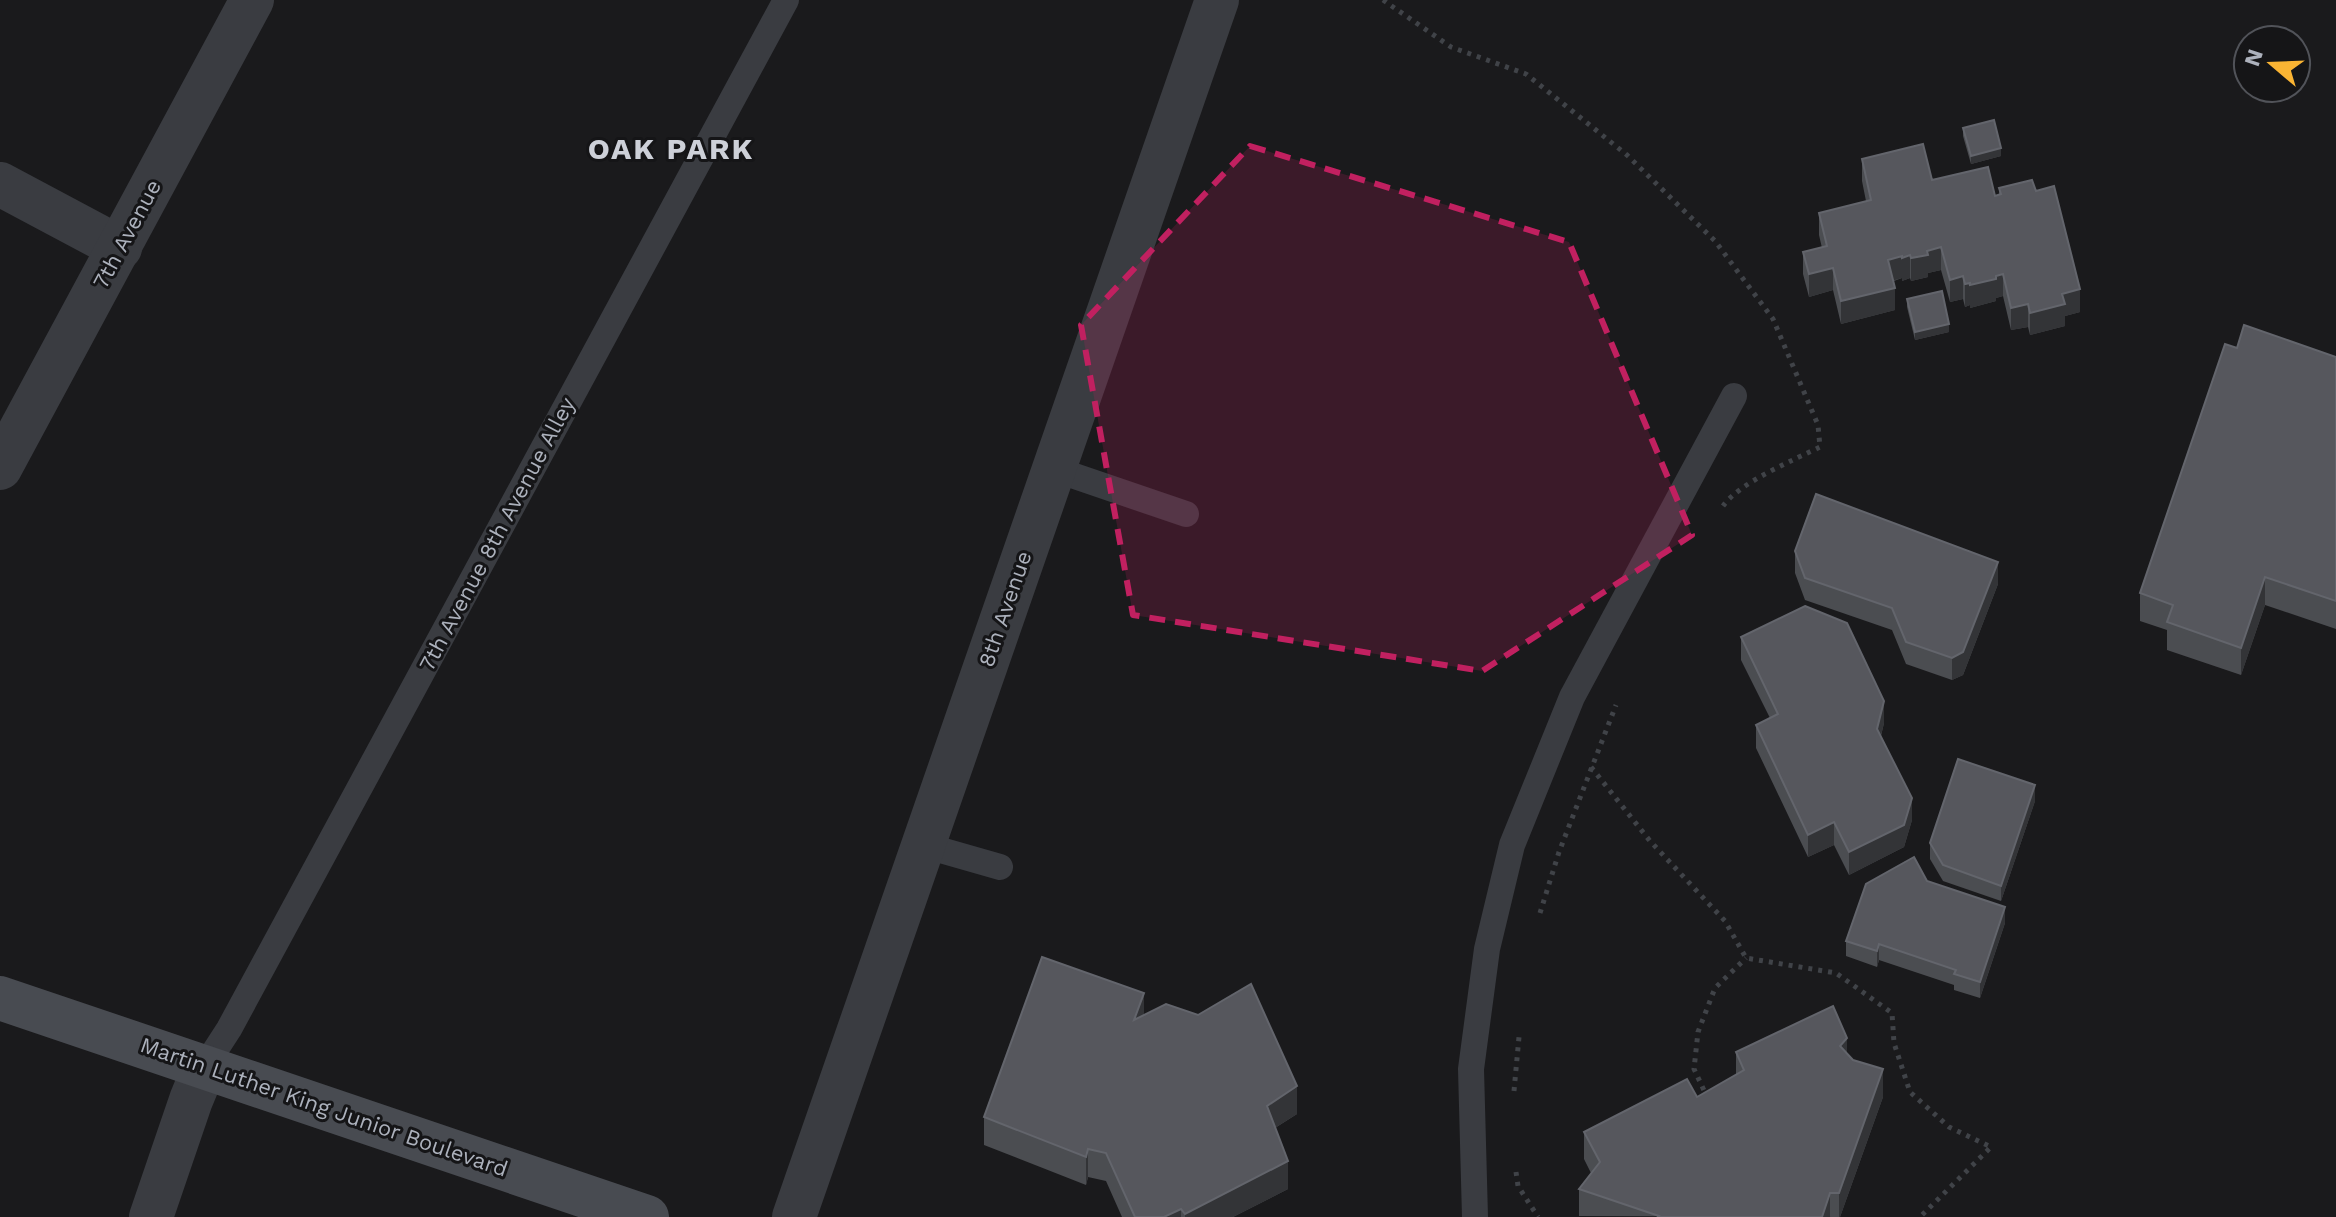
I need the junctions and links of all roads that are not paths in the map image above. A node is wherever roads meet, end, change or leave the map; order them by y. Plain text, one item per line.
1 (252, 0) edge
2 (786, 0) edge
3 (1217, 0) edge
4 (0, 184) edge
5 (120, 248) junction
6 (1734, 396) dead end
7 (0, 468) edge
8 (1054, 469) junction
9 (1186, 514) dead end
10 (923, 845) junction
11 (1000, 867) dead end
12 (0, 998) edge
13 (205, 1066) junction
14 (151, 1217) edge
15 (647, 1217) edge
16 (794, 1217) edge
17 (1475, 1217) edge

1 - 5 street, 7th Avenue
2 - 13 lane, 7th Avenue 8th Avenue Alley
3 - 8 street, 8th Avenue
4 - 5 street
5 - 7 street, 7th Avenue
6 - 17 lane
8 - 9 lane
8 - 10 street, 8th Avenue
10 - 11 lane
10 - 16 street, 8th Avenue
12 - 13 street, Martin Luther King Junior Boulevard
13 - 14 street
13 - 15 street, Martin Luther King Junior Boulevard

